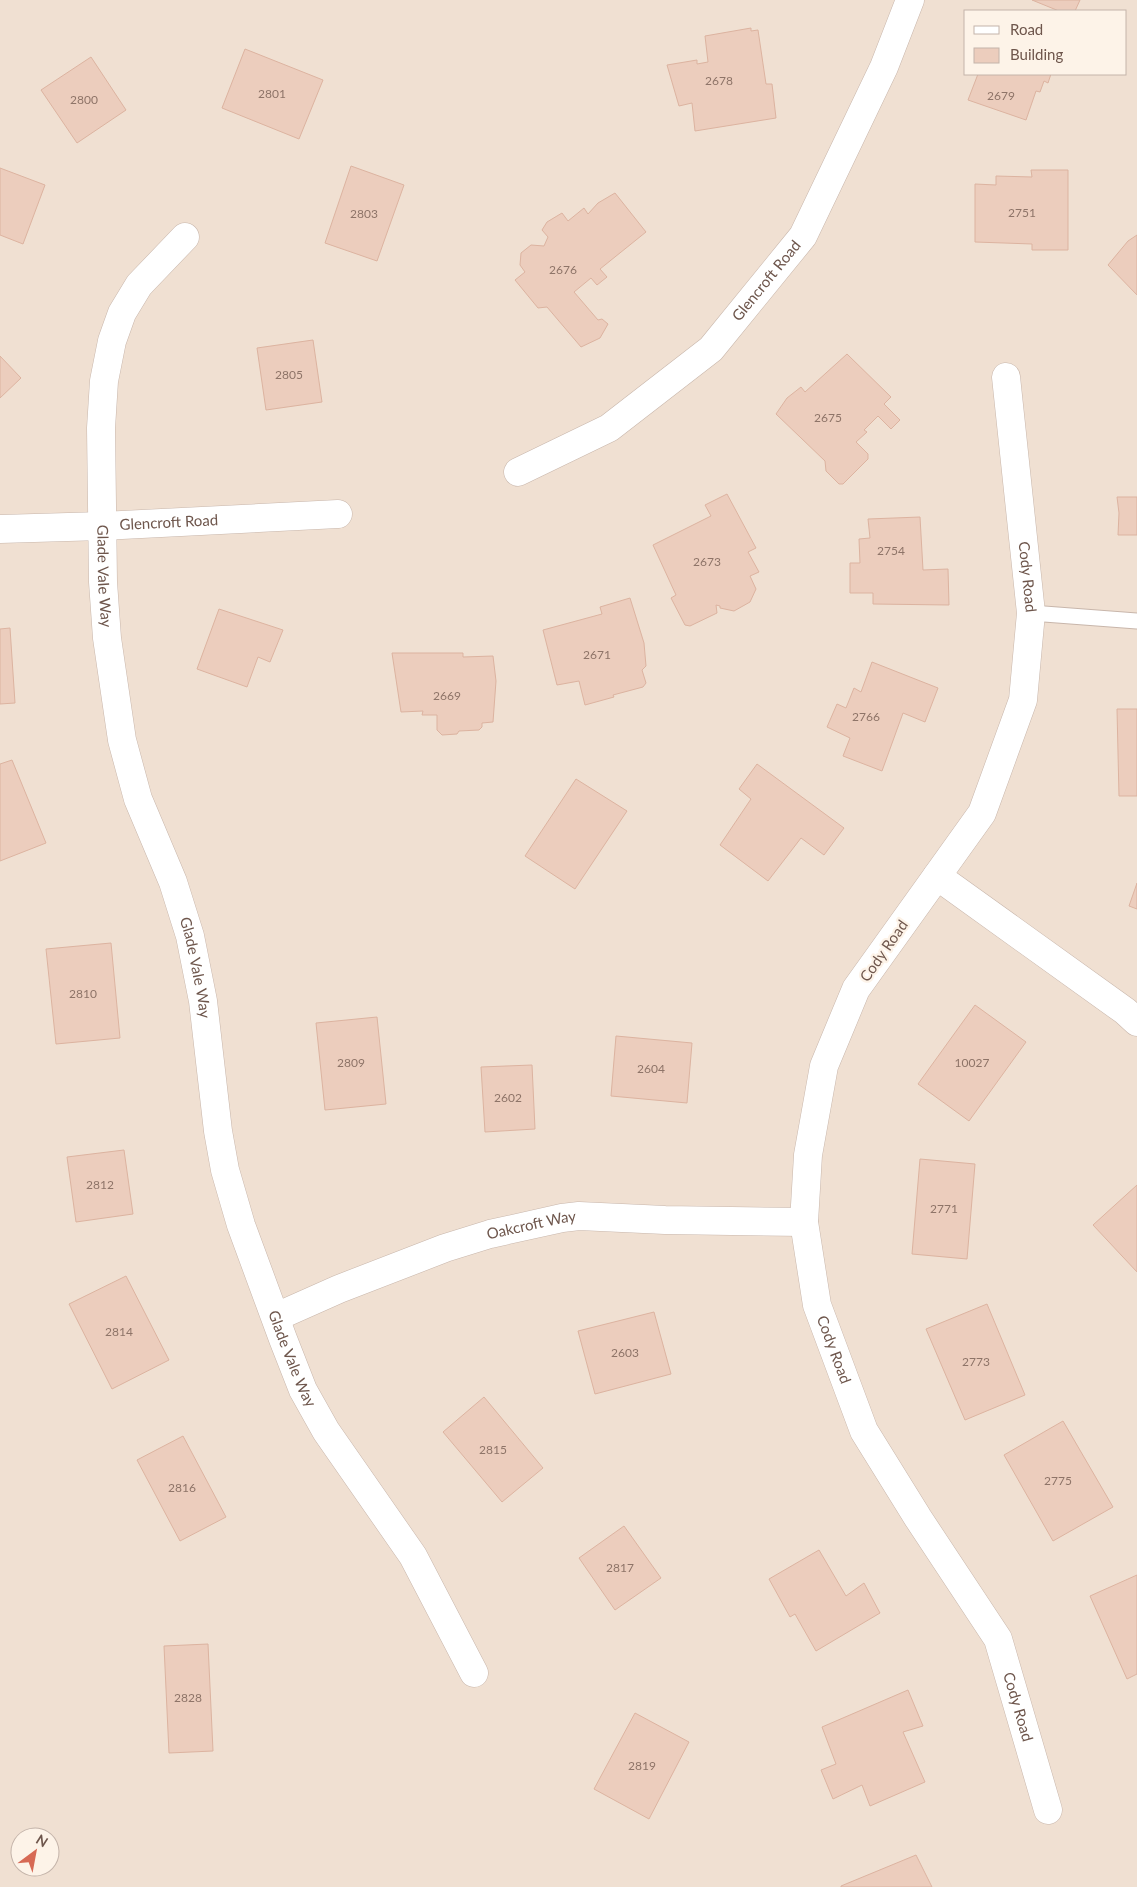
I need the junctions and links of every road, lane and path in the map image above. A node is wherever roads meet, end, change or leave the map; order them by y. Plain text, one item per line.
1 (910, 0) edge
2 (184, 237) dead end
3 (1006, 377) dead end
4 (518, 472) dead end
5 (338, 514) dead end
6 (102, 526) junction
7 (0, 530) edge
8 (1032, 613) junction
9 (1137, 621) edge
10 (937, 876) junction
11 (1137, 1022) edge
12 (804, 1222) junction
13 (276, 1318) junction
14 (474, 1673) dead end
15 (1048, 1810) dead end

1 - 4 street, Glencroft Road
2 - 6 street, Glade Vale Way
3 - 8 street, Cody Road
5 - 6 street, Glencroft Road
6 - 7 street, Glencroft Road
6 - 13 street, Glade Vale Way
8 - 9 lane
8 - 10 street, Cody Road
10 - 11 street
10 - 12 street, Cody Road
12 - 13 street, Oakcroft Way
12 - 15 street, Cody Road
13 - 14 street, Glade Vale Way

